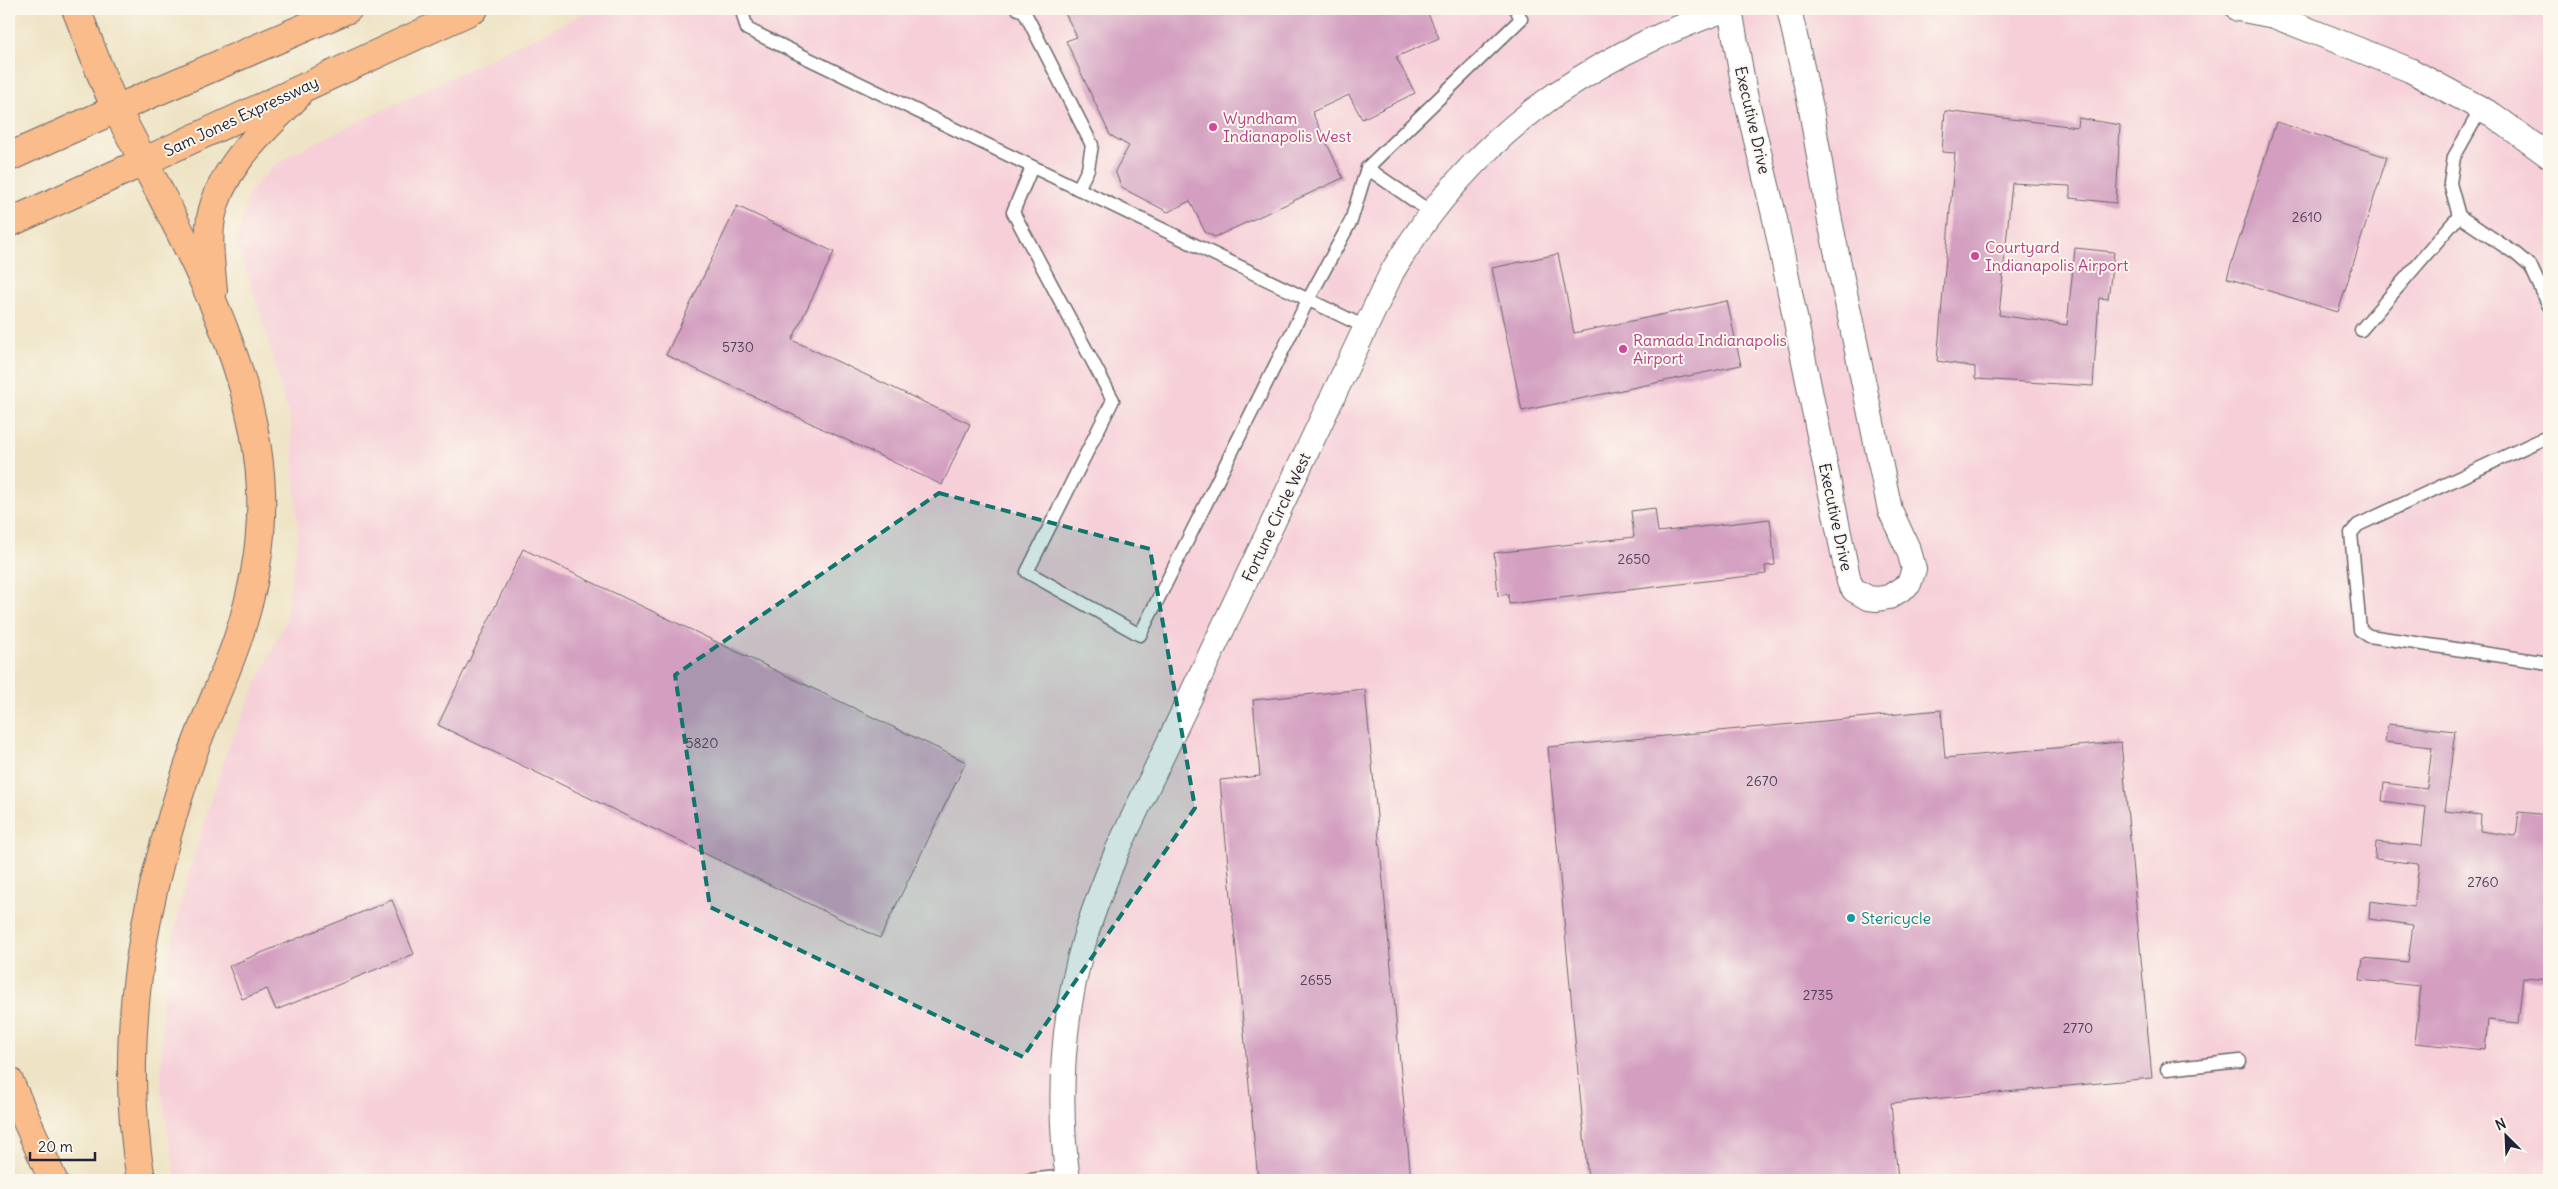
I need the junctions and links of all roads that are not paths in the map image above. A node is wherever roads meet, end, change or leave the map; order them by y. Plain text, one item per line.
1 (76, 9) edge
2 (348, 9) edge
3 (474, 9) edge
4 (744, 9) edge
5 (1018, 9) edge
6 (1516, 9) edge
7 (1728, 9) edge
8 (1789, 9) edge
9 (2238, 9) edge
10 (2275, 12) edge
11 (307, 85) junction
12 (116, 109) junction
13 (2481, 109) junction
14 (2549, 156) edge
15 (9, 157) edge
16 (145, 161) junction
17 (1032, 167) junction
18 (1366, 168) junction
19 (1078, 189) junction
20 (1432, 213) junction
21 (2459, 216) junction
22 (9, 223) edge
23 (1308, 300) junction
24 (2549, 306) edge
25 (214, 307) junction
26 (1365, 327) junction
27 (2360, 330) dead end
28 (2549, 436) edge
29 (2549, 662) edge
30 (2240, 1061) dead end
31 (2167, 1070) dead end
32 (9, 1082) edge
33 (1068, 1178) edge
34 (53, 1180) edge
35 (140, 1180) edge
36 (1030, 1180) edge

1 - 12 main road
2 - 12 main road
3 - 11 main road, Sam Jones Expressway
4 - 17 lane
5 - 19 lane
6 - 18 lane
7 - 8 street, Executive Drive
7 - 20 street, Fortune Circle West
9 - 10 street
10 - 13 street
11 - 16 main road, Sam Jones Expressway
11 - 25 main road
12 - 15 main road
12 - 16 main road
13 - 14 street
13 - 21 lane
16 - 22 main road, Sam Jones Expressway
16 - 25 main road
17 - 19 lane
17 - 23 lane
18 - 20 lane
18 - 23 lane
19 - 23 lane
20 - 26 street, Fortune Circle West
21 - 24 lane
21 - 27 lane
23 - 26 lane
25 - 35 main road
26 - 33 street, Fortune Circle West
28 - 29 lane
30 - 31 lane
32 - 34 main road
33 - 36 lane

